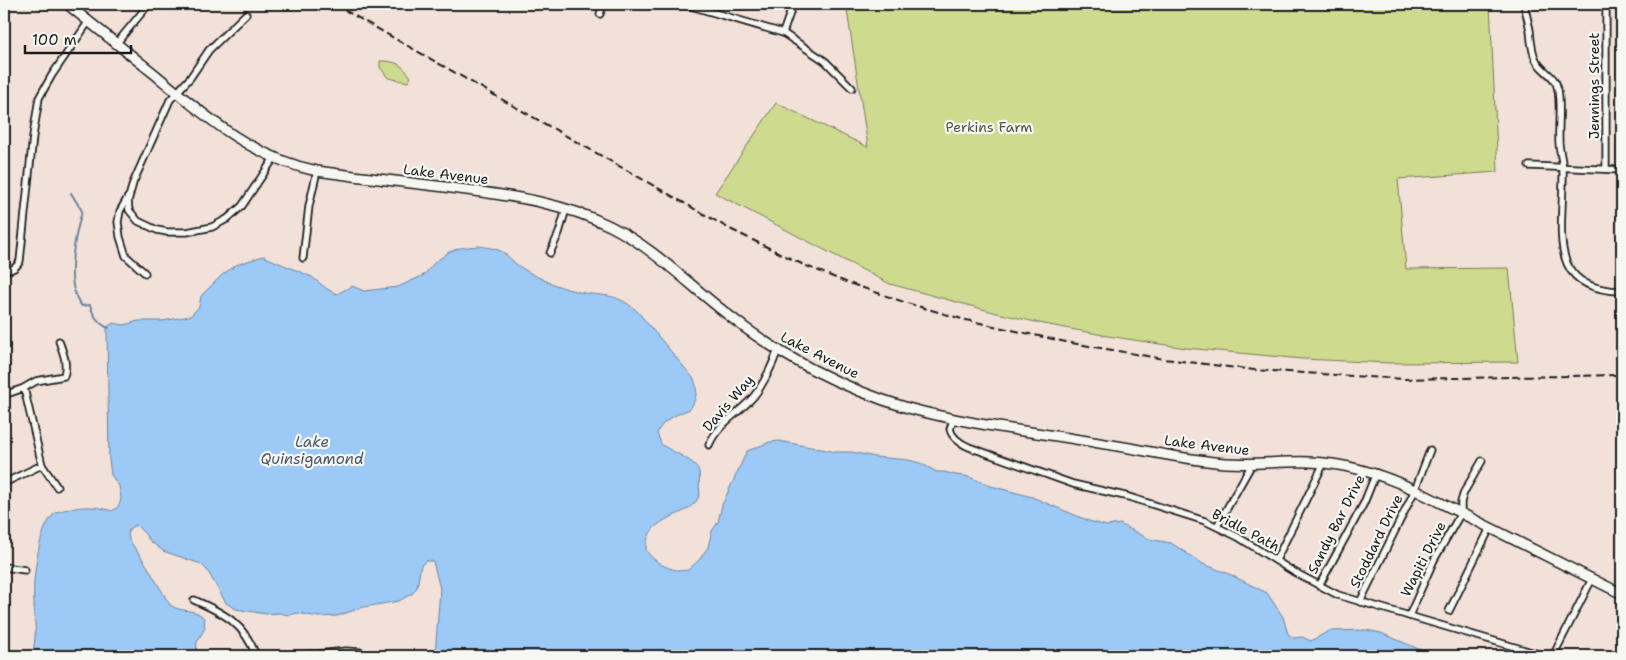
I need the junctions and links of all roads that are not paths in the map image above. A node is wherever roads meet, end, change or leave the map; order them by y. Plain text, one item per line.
1 (67, 4) edge
2 (150, 4) edge
3 (603, 4) edge
4 (684, 4) edge
5 (793, 4) edge
6 (1524, 4) edge
7 (1606, 4) edge
8 (246, 14) dead end
9 (600, 14) dead end
10 (88, 21) junction
11 (783, 33) junction
12 (116, 44) junction
13 (852, 88) dead end
14 (177, 93) junction
15 (274, 158) junction
16 (1530, 166) dead end
17 (1563, 168) junction
18 (1606, 169) junction
19 (1622, 170) edge
20 (317, 171) junction
21 (130, 193) junction
22 (566, 208) junction
23 (550, 253) dead end
24 (303, 258) dead end
25 (4, 270) edge
26 (145, 273) dead end
27 (1622, 291) edge
28 (59, 341) dead end
29 (778, 350) junction
30 (24, 388) junction
31 (4, 395) edge
32 (954, 418) junction
33 (709, 445) dead end
34 (1430, 450) dead end
35 (1482, 460) dead end
36 (1324, 463) junction
37 (1252, 464) junction
38 (42, 465) junction
39 (1376, 474) junction
40 (4, 483) edge
41 (57, 487) dead end
42 (1416, 490) junction
43 (1461, 513) junction
44 (1217, 526) junction
45 (1490, 528) junction
46 (1276, 560) junction
47 (4, 567) edge
48 (25, 570) dead end
49 (1592, 580) junction
50 (1319, 586) junction
51 (1622, 594) edge
52 (194, 600) dead end
53 (1360, 602) junction
54 (1449, 611) dead end
55 (1409, 616) junction
56 (256, 656) edge
57 (364, 656) edge
58 (1544, 656) edge
59 (1553, 656) edge

1 - 10 main road, Lake Avenue
2 - 12 street
3 - 9 street
4 - 11 street
5 - 11 street
6 - 17 street
7 - 18 street, Jennings Street
8 - 14 street
10 - 12 main road, Lake Avenue
10 - 25 street
11 - 13 street
12 - 14 main road, Lake Avenue
14 - 15 main road, Lake Avenue
14 - 21 street
15 - 20 main road, Lake Avenue
15 - 21 street
16 - 17 street
17 - 18 street
17 - 27 street
18 - 19 street
20 - 22 main road, Lake Avenue
20 - 24 street
21 - 26 street
22 - 23 street
22 - 29 main road, Lake Avenue
28 - 30 street
29 - 32 main road, Lake Avenue
29 - 33 street, Davis Way
30 - 31 street
30 - 38 street
32 - 37 main road, Lake Avenue
32 - 44 street, Bridle Path
34 - 42 street, Stoddard Drive
35 - 43 street, Wapiti Drive
36 - 37 main road, Lake Avenue
36 - 39 main road, Lake Avenue
36 - 46 street
37 - 44 street
38 - 40 street
38 - 41 street
39 - 42 main road, Lake Avenue
39 - 50 street, Sandy Bar Drive
42 - 43 main road, Lake Avenue
42 - 53 street, Stoddard Drive
43 - 45 main road, Lake Avenue
43 - 55 street, Wapiti Drive
44 - 46 street, Bridle Path
45 - 49 main road, Lake Avenue
45 - 54 street
46 - 50 street, Bridle Path
47 - 48 street
49 - 51 main road, Lake Avenue
49 - 59 street
50 - 53 street, Bridle Path
52 - 56 street
53 - 55 street, Bridle Path
55 - 58 street, Bridle Path
56 - 57 street

